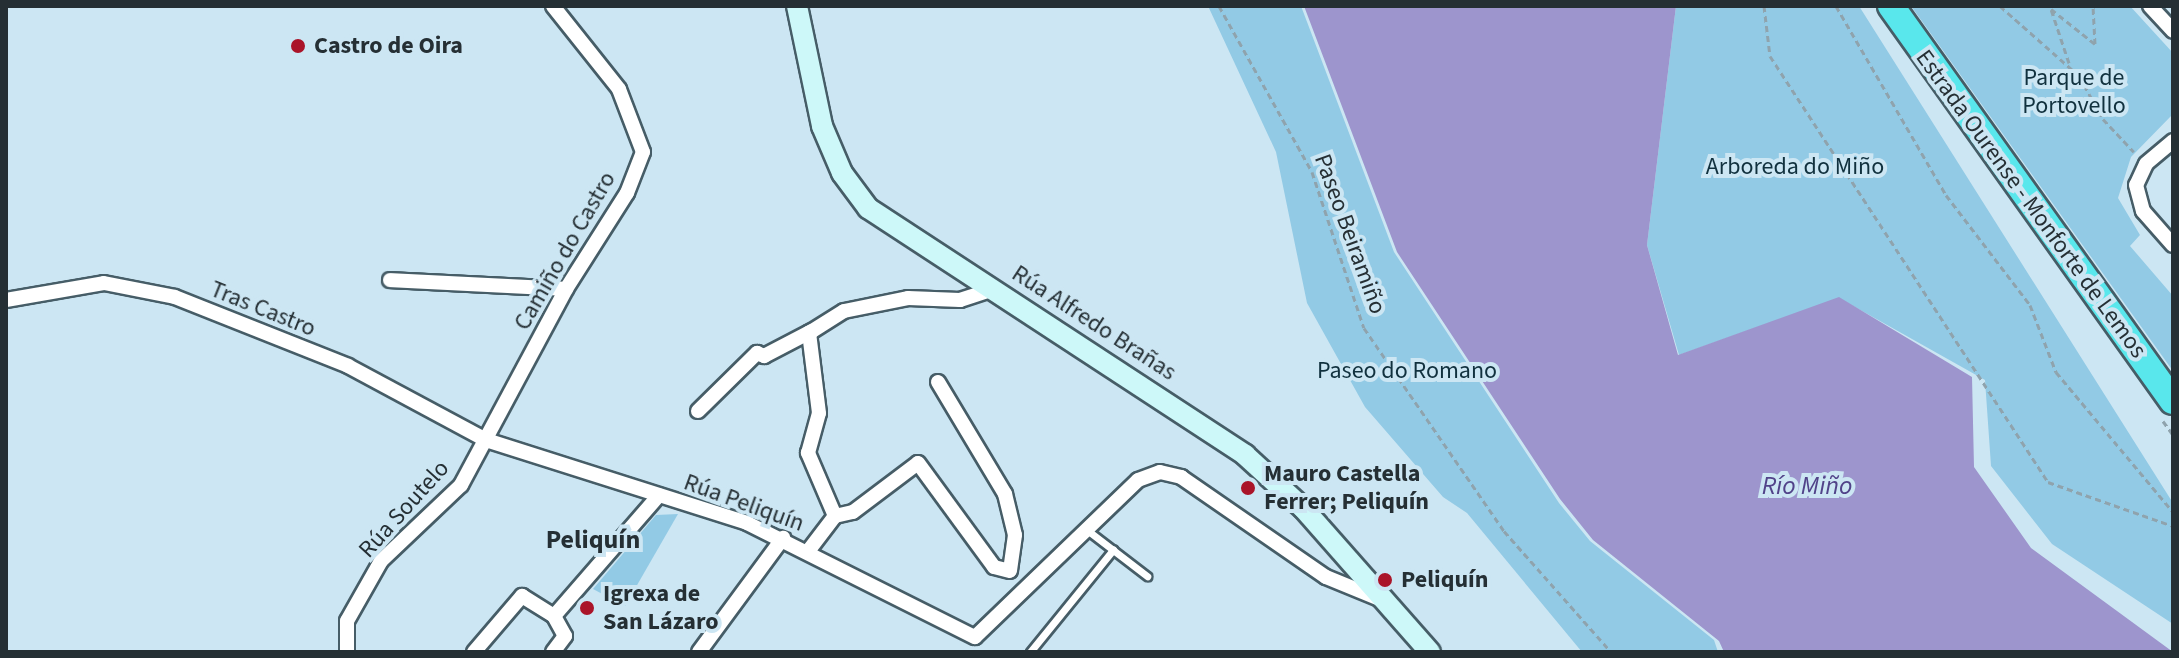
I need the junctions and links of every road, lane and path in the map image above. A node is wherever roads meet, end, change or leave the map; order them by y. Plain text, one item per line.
1 (553, 6) edge
2 (797, 6) edge
3 (1219, 6) edge
4 (1764, 6) edge
5 (1836, 6) edge
6 (1891, 6) edge
7 (2000, 6) edge
8 (2093, 6) edge
9 (2150, 6) edge
10 (2173, 31) edge
11 (2070, 67) junction
12 (2173, 141) edge
13 (2146, 164) junction
14 (2173, 245) edge
15 (390, 280) dead end
16 (566, 289) junction
17 (994, 289) junction
18 (6, 300) edge
19 (812, 331) junction
20 (938, 382) dead end
21 (2173, 401) edge
22 (698, 411) dead end
23 (486, 440) junction
24 (659, 495) junction
25 (2173, 512) edge
26 (835, 516) junction
27 (2173, 526) edge
28 (1087, 530) junction
29 (783, 538) junction
30 (809, 550) junction
31 (1113, 550) junction
32 (1010, 571) junction
33 (1147, 576) dead end
34 (1021, 595) junction
35 (1384, 600) junction
36 (554, 616) junction
37 (975, 637) junction
38 (347, 652) edge
39 (474, 652) edge
40 (553, 652) edge
41 (699, 652) edge
42 (979, 652) edge
43 (1030, 652) edge
44 (1430, 652) edge
45 (1611, 652) edge

1 - 16 street, Camiño do Castro
2 - 17 street, Rúa Alfredo Brañas
3 - 45 path, Paseo Beiramiño
4 - 27 path
5 - 25 path
6 - 21 highway, Estrada Ourense - Monforte de Lemos
7 - 11 path
8 - 11 path
9 - 10 street
11 - 13 path
12 - 13 street
13 - 14 street
15 - 16 street
16 - 23 street, Camiño do Castro
17 - 19 street
17 - 35 street, Rúa Alfredo Brañas
18 - 23 street, Tras Castro
19 - 22 street
19 - 26 street
20 - 32 street
23 - 24 street, Rúa Peliquín
23 - 38 street, Rúa Soutelo
24 - 29 street, Rúa Peliquín
24 - 36 street
26 - 30 street
26 - 32 street
28 - 31 lane
28 - 34 street
28 - 35 street
29 - 30 street, Rúa Peliquín
29 - 41 street
30 - 37 street, Rúa Peliquín
31 - 33 lane
31 - 43 lane
32 - 34 street
34 - 37 street
35 - 44 street, Rúa Alfredo Brañas
36 - 39 street
36 - 40 street
37 - 42 street

